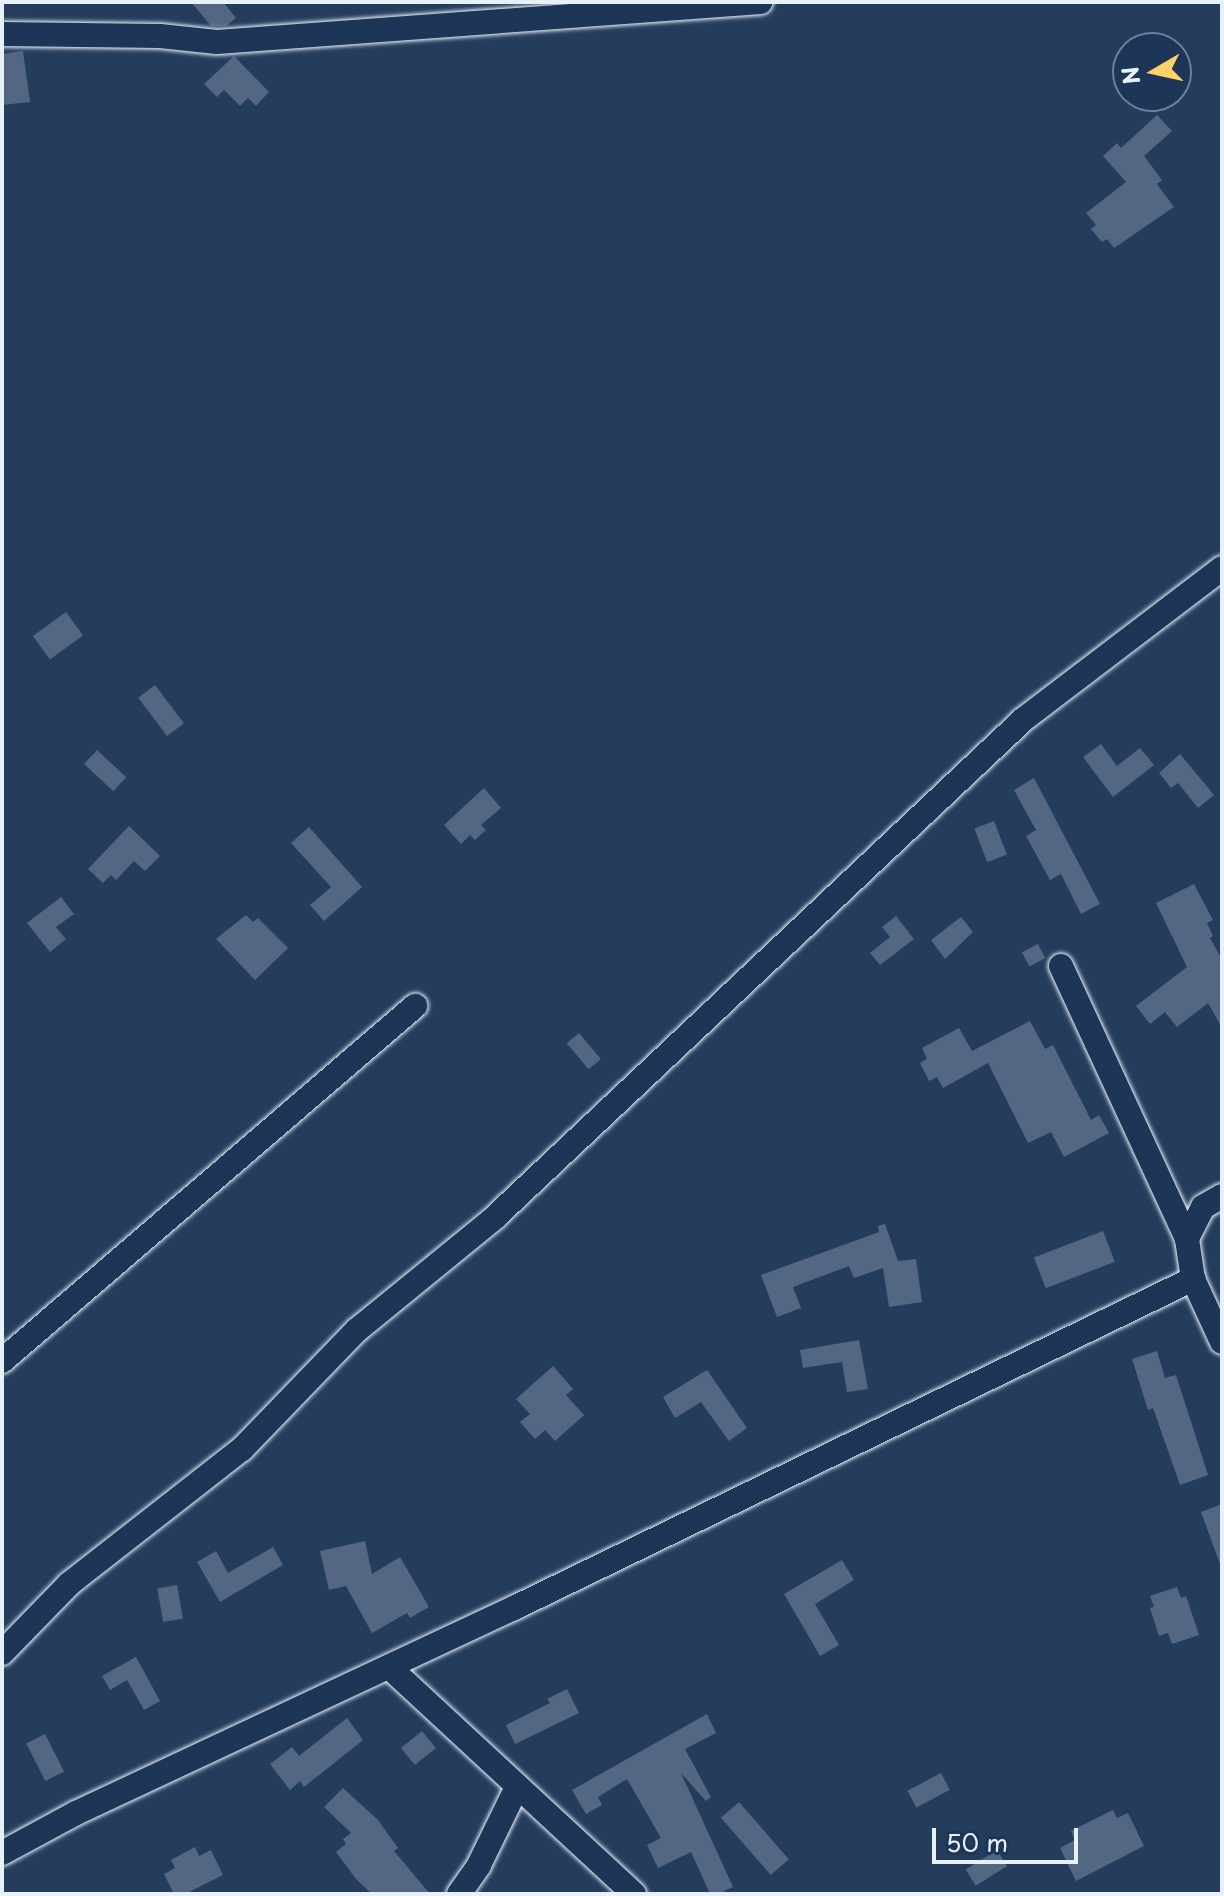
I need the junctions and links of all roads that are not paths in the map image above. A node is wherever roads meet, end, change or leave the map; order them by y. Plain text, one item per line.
1 (761, 2) edge
2 (2, 34) edge
3 (1222, 568) edge
4 (1061, 966) dead end
5 (415, 1006) dead end
6 (1222, 1196) edge
7 (1187, 1239) junction
8 (1193, 1279) junction
9 (1222, 1342) edge
10 (2, 1361) edge
11 (2, 1653) edge
12 (389, 1667) junction
13 (517, 1787) junction
14 (2, 1853) edge
15 (459, 1894) edge
16 (634, 1894) edge

1 - 2 street
3 - 11 street
4 - 7 street
5 - 10 street
6 - 7 street
7 - 8 street
8 - 9 street
8 - 12 street
12 - 13 street
12 - 14 street
13 - 15 street
13 - 16 street

